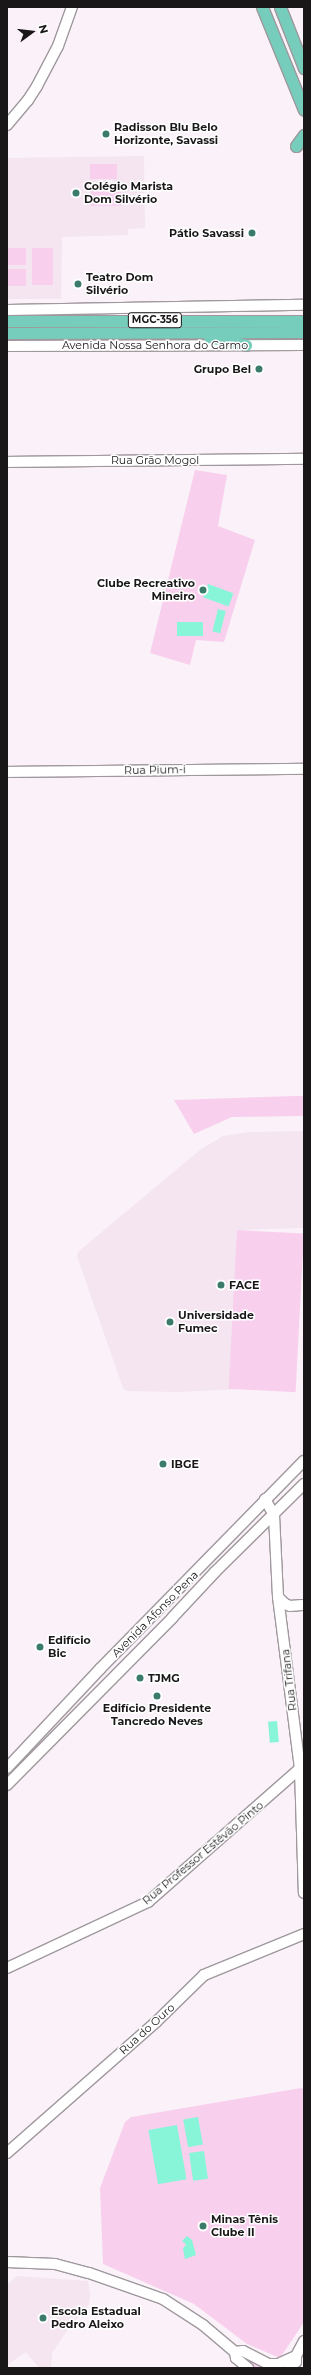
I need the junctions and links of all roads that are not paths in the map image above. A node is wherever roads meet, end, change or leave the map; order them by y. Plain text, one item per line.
1 (72, 7) edge
2 (262, 7) edge
3 (280, 7) edge
4 (304, 68) edge
5 (304, 110) edge
6 (7, 125) edge
7 (304, 135) edge
8 (296, 146) dead end
9 (304, 305) edge
10 (150, 308) junction
11 (7, 310) edge
12 (304, 314) edge
13 (185, 315) junction
14 (141, 320) junction
15 (7, 321) edge
16 (304, 321) edge
17 (189, 332) junction
18 (304, 332) edge
19 (7, 333) edge
20 (246, 345) junction
21 (304, 345) edge
22 (7, 346) edge
23 (304, 459) edge
24 (7, 462) edge
25 (304, 769) edge
26 (7, 772) edge
27 (304, 1461) edge
28 (304, 1484) edge
29 (265, 1499) junction
30 (274, 1515) junction
31 (278, 1597) junction
32 (302, 1605) dead end
33 (162, 1608) junction
34 (172, 1618) junction
35 (302, 1767) edge
36 (7, 1768) edge
37 (7, 1785) edge
38 (304, 1893) edge
39 (304, 1934) edge
40 (7, 1968) edge
41 (7, 2153) edge
42 (7, 2262) edge
43 (304, 2341) edge
44 (235, 2352) junction
45 (296, 2356) junction
46 (248, 2368) edge
47 (289, 2368) edge

1 - 6 street
2 - 5 main road
3 - 4 main road
7 - 8 main road
9 - 10 street, MGC-356
10 - 11 street, MGC-356
10 - 13 street
12 - 13 main road
13 - 14 main road
14 - 15 main road, MGC-356
14 - 16 main road, MGC-356
17 - 18 main road, Avenida Nossa Senhora do Carmo / MGC-356
17 - 19 main road, Avenida Nossa Senhora do Carmo / MGC-356
17 - 20 main road
20 - 21 street, Avenida Nossa Senhora do Carmo
20 - 22 street, Avenida Nossa Senhora do Carmo
23 - 24 street, Rua Grão Mogol
25 - 26 street, Rua Pium-i
27 - 29 street, Avenida Afonso Pena
28 - 30 street, Avenida Afonso Pena
29 - 30 street
29 - 33 street, Avenida Afonso Pena
30 - 31 street, Rua Trifana
30 - 34 street, Avenida Afonso Pena
31 - 32 street
31 - 35 street, Rua Trifana
33 - 34 street
33 - 36 street, Avenida Afonso Pena
34 - 37 street, Avenida Afonso Pena
35 - 38 street, Rua Trifana
35 - 40 street, Rua Professor Estêvão Pinto
39 - 41 street, Rua do Ouro
42 - 44 street
43 - 45 street
44 - 45 street
44 - 46 street
45 - 47 street

